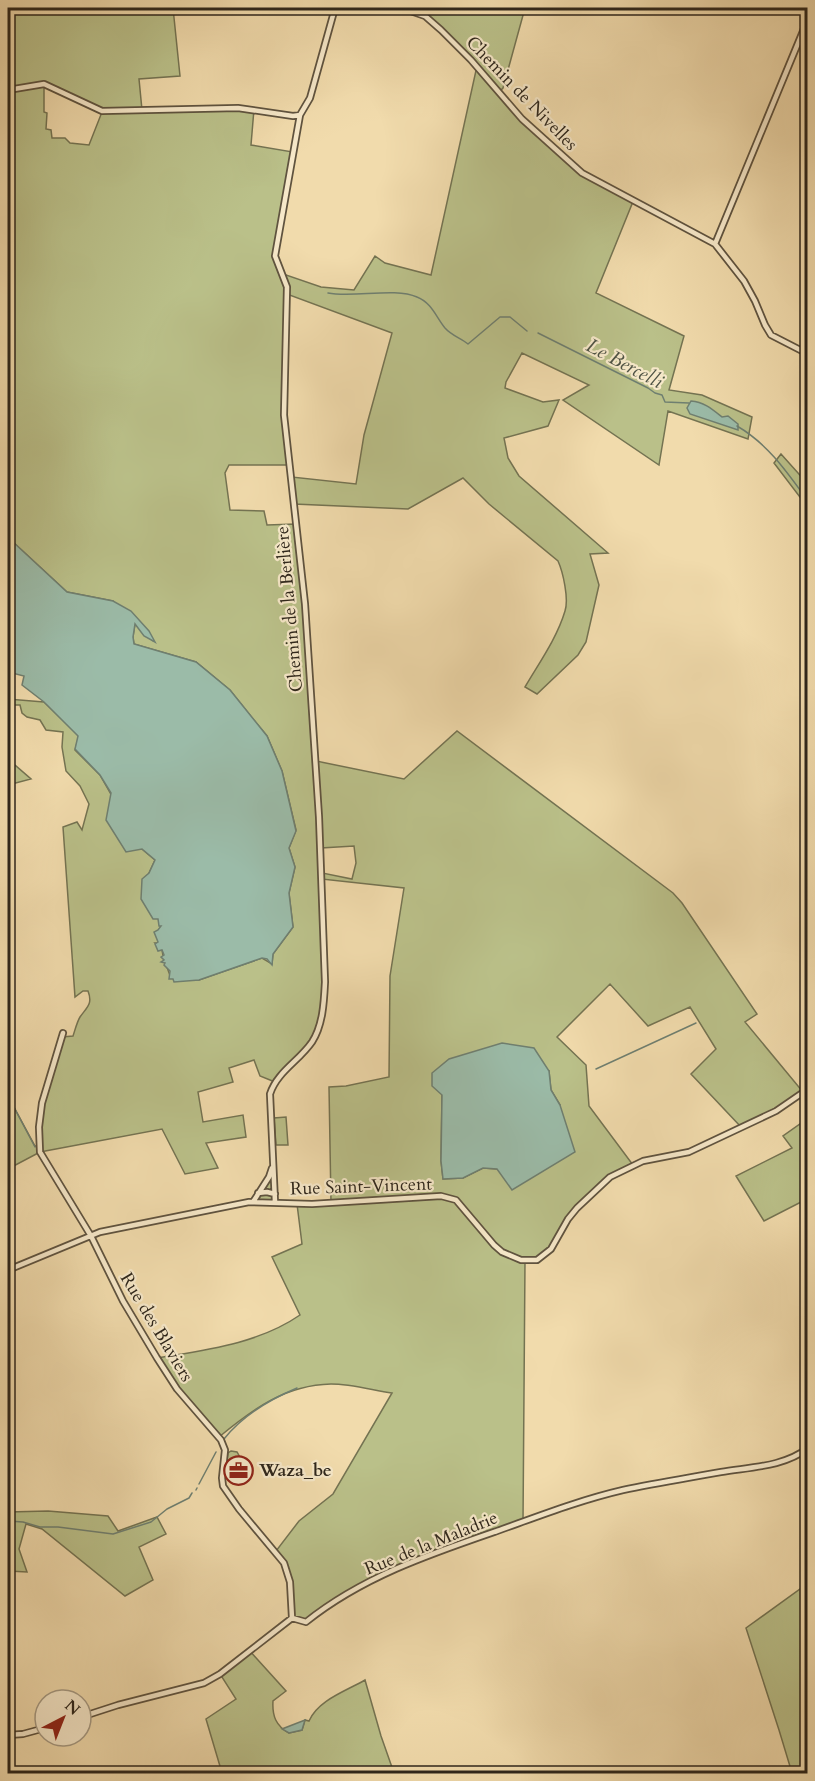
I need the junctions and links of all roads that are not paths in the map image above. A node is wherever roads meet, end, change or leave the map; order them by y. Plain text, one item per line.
1 (335, 8) edge
2 (402, 8) edge
3 (807, 19) edge
4 (8, 90) edge
5 (300, 115) junction
6 (715, 244) junction
7 (807, 354) edge
8 (63, 1032) dead end
9 (807, 1089) edge
10 (272, 1165) junction
11 (258, 1193) junction
12 (275, 1194) junction
13 (253, 1202) junction
14 (275, 1202) junction
15 (91, 1236) junction
16 (8, 1270) edge
17 (807, 1448) edge
18 (291, 1618) junction
19 (93, 1714) edge
20 (33, 1730) edge
21 (8, 1735) edge

1 - 5 street, Chemin de la Berlière
2 - 6 street, Chemin de Nivelles
3 - 6 street
4 - 5 street
5 - 10 street, Chemin de la Berlière
6 - 7 street, Chemin de Nivelles
8 - 15 street, Rue des Blaviers
9 - 14 street, Rue Saint-Vincent
10 - 11 street
10 - 12 street, Chemin de la Berlière
11 - 12 street
11 - 13 street
12 - 14 street, Chemin de la Berlière
13 - 14 street, Rue Saint-Vincent
13 - 15 street, Rue Saint-Vincent
15 - 16 street, Rue Saint-Vincent
15 - 18 street, Rue des Blaviers
17 - 18 street, Rue de la Maladrie
18 - 19 street, Rue de la Maladrie
20 - 21 street

